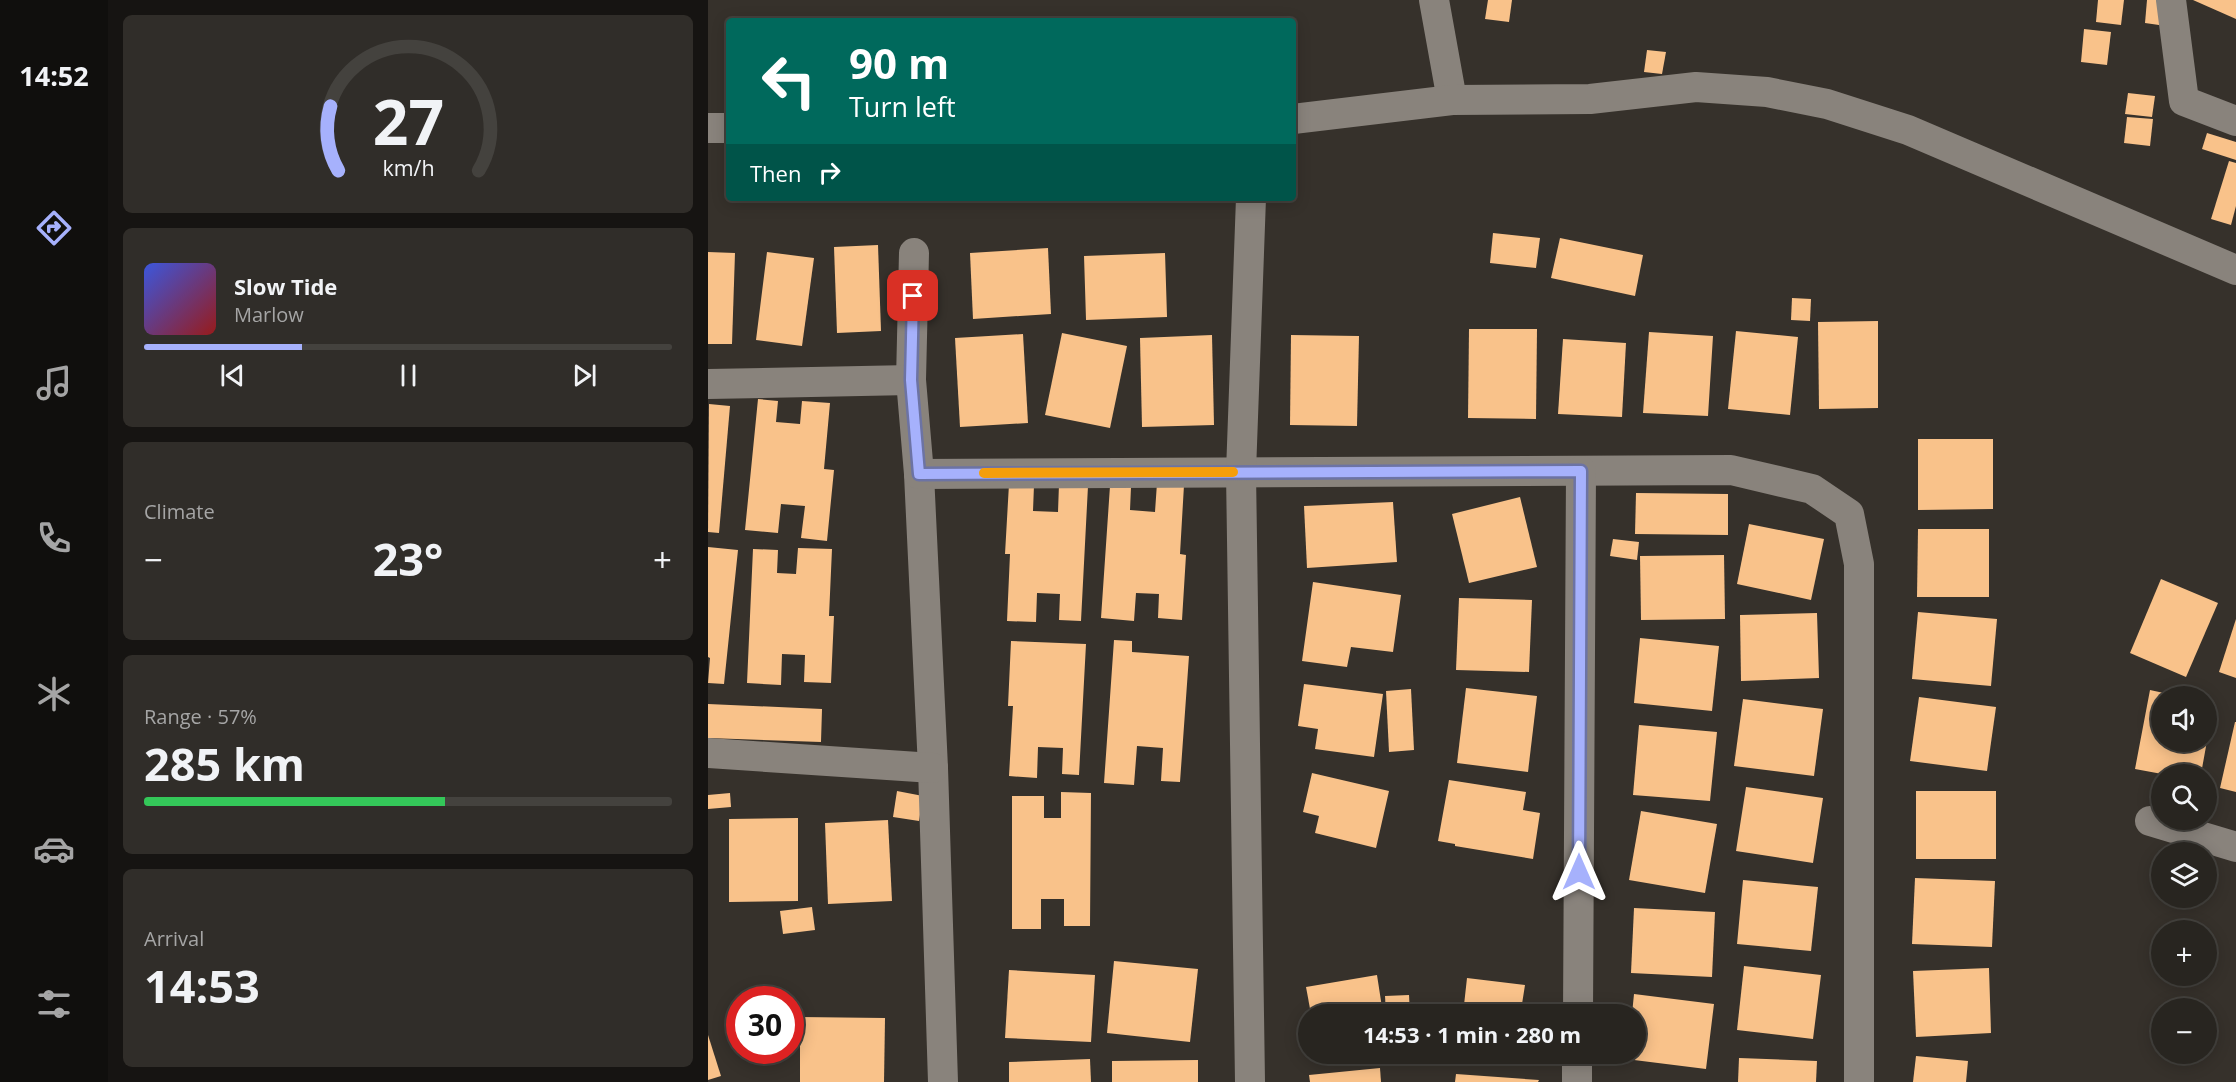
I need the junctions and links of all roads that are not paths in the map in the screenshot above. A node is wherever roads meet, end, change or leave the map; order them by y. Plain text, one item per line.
1 (1434, 0) edge
2 (2171, 0) edge
3 (1452, 100) junction
4 (1296, 119) edge
5 (2236, 121) edge
6 (726, 128) edge
7 (708, 129) edge
8 (1251, 201) edge
9 (914, 253) dead end
10 (2236, 270) edge
11 (911, 380) junction
12 (708, 384) edge
13 (1581, 471) junction
14 (1241, 472) junction
15 (919, 474) junction
16 (708, 753) edge
17 (933, 768) junction
18 (2150, 820) dead end
19 (2236, 847) edge
20 (1578, 1004) edge
21 (1577, 1064) edge
22 (943, 1082) edge
23 (1250, 1082) edge
24 (1577, 1082) edge
25 (1859, 1082) edge

1 - 3 street
2 - 5 street
3 - 4 street
3 - 10 street
6 - 7 street
8 - 14 street
9 - 11 street
11 - 12 street
11 - 15 street
13 - 14 street
13 - 20 street
13 - 25 street
14 - 15 street
14 - 23 street
15 - 17 street
16 - 17 street
17 - 22 street
18 - 19 street
21 - 24 street

